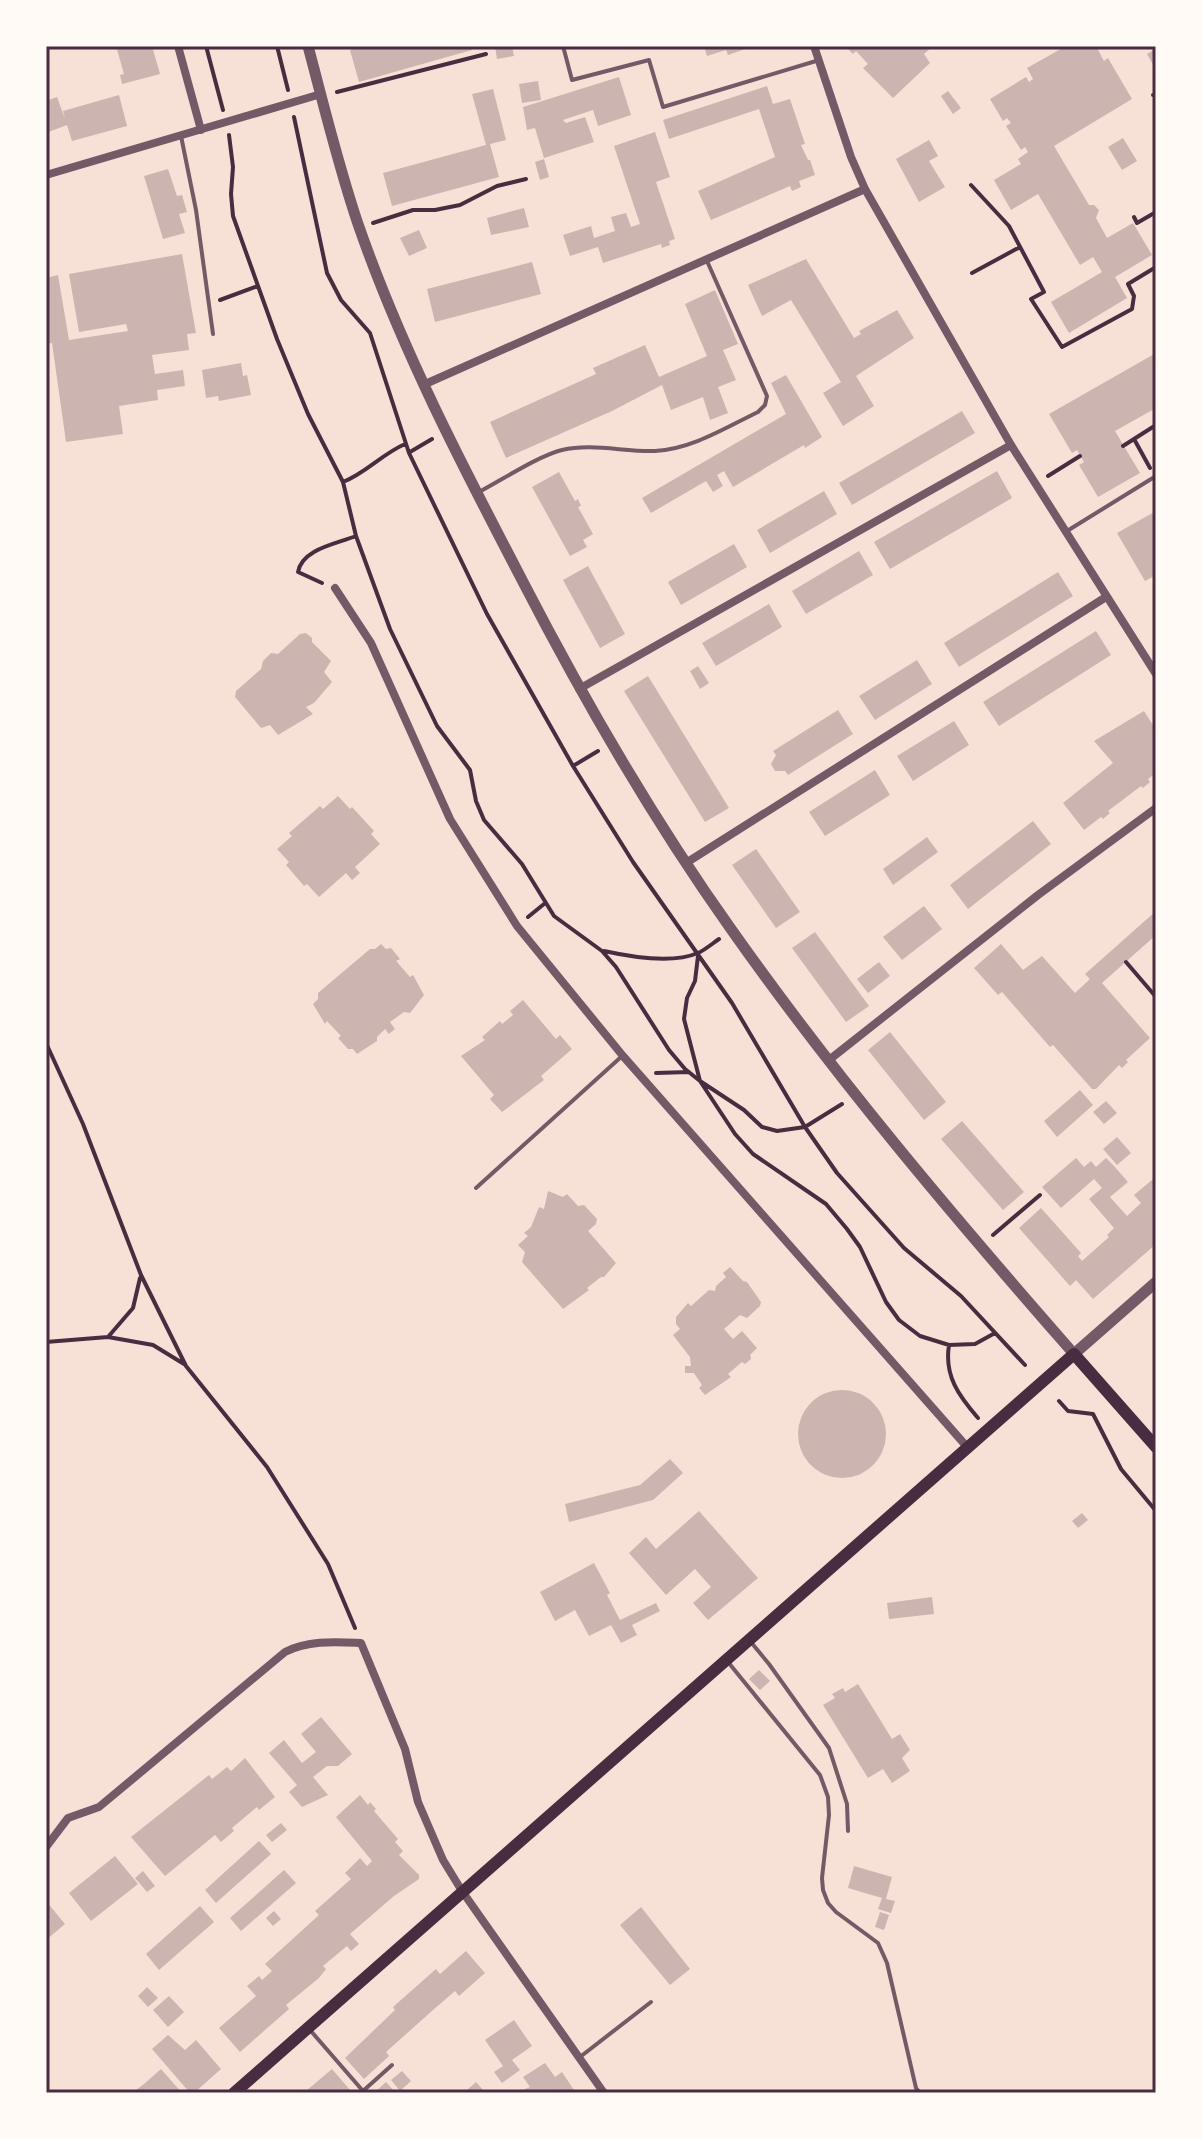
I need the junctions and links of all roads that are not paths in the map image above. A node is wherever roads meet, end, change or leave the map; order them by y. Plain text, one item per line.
1 (178, 46) edge
2 (308, 46) edge
3 (563, 46) edge
4 (814, 46) edge
5 (819, 60) junction
6 (321, 94) junction
7 (201, 130) junction
8 (181, 136) junction
9 (46, 175) edge
10 (865, 189) junction
11 (707, 261) junction
12 (213, 334) dead end
13 (423, 385) junction
14 (1011, 445) junction
15 (1155, 477) edge
16 (477, 493) junction
17 (1065, 533) junction
18 (335, 588) road end
19 (1106, 597) junction
20 (1156, 674) edge
21 (579, 689) junction
22 (1156, 808) edge
23 (686, 863) junction
24 (623, 1056) junction
25 (829, 1060) junction
26 (476, 1188) dead end
27 (1156, 1282) edge
28 (1074, 1354) junction
29 (1156, 1447) edge
30 (968, 1448) junction
31 (748, 1639) junction
32 (725, 1658) junction
33 (848, 1831) dead end
34 (46, 1847) edge
35 (462, 1891) junction
36 (651, 2002) dead end
37 (308, 2028) junction
38 (580, 2058) junction
39 (392, 2065) dead end
40 (234, 2093) edge
41 (604, 2093) edge
42 (920, 2093) edge

1 - 7 street
2 - 6 street
3 - 5 lane
4 - 5 street
5 - 10 street
6 - 7 street
6 - 13 street
7 - 8 street
8 - 9 street
8 - 12 lane
10 - 11 street
10 - 14 street
11 - 13 street
11 - 16 lane
13 - 16 street
14 - 17 street
14 - 21 street
15 - 17 lane
16 - 21 street
17 - 19 street
18 - 24 street
19 - 20 street
19 - 23 street
21 - 23 street
22 - 25 street
23 - 25 street
24 - 26 lane
24 - 30 street
25 - 28 street
27 - 28 street
28 - 29 main road
28 - 30 main road
30 - 31 main road
31 - 32 main road
31 - 33 lane
32 - 35 main road
32 - 42 lane
34 - 35 street
35 - 37 main road
35 - 38 street
36 - 38 lane
37 - 39 lane
37 - 40 main road
38 - 41 street

